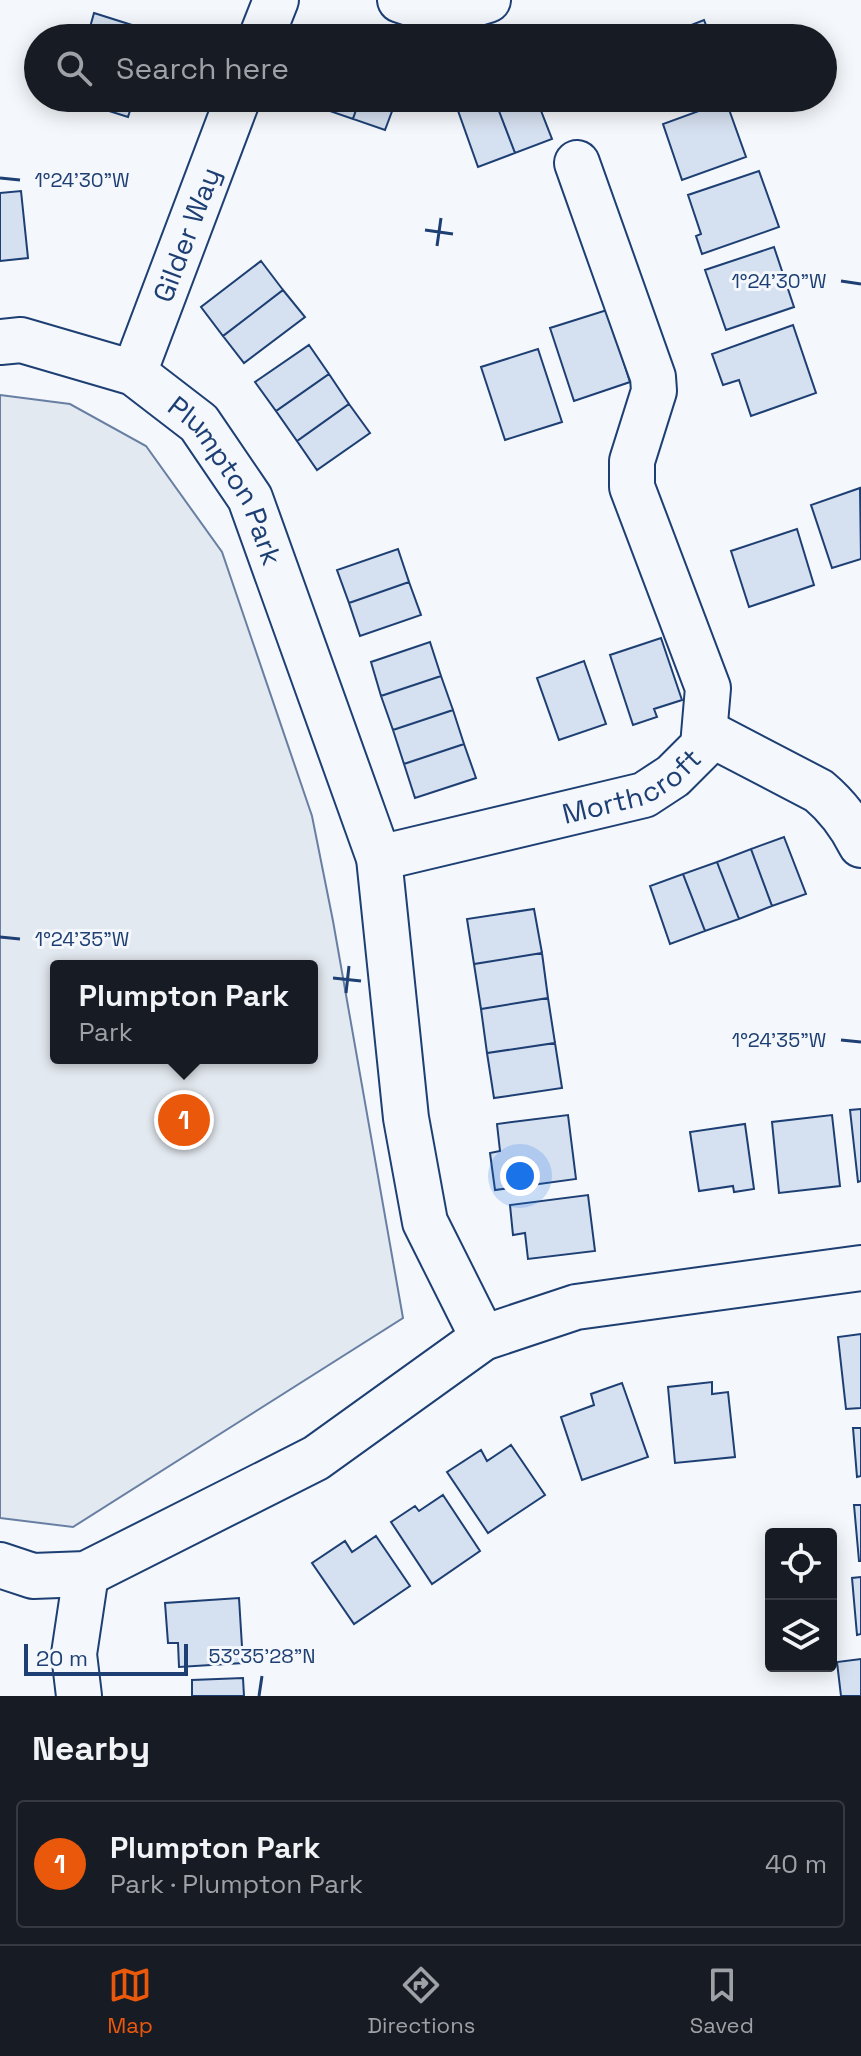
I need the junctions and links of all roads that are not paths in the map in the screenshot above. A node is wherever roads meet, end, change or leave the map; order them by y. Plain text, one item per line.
1 (276, 0) edge
2 (400, 0) edge
3 (488, 0) edge
4 (267, 24) edge
5 (233, 112) edge
6 (577, 163) dead end
7 (0, 342) edge
8 (134, 373) junction
9 (706, 732) junction
10 (861, 845) edge
11 (379, 858) junction
12 (861, 1268) edge
13 (483, 1338) junction
14 (0, 1565) edge
15 (86, 1574) junction
16 (79, 1696) edge

1 - 4 street
2 - 3 street
5 - 8 street, Gilder Way
6 - 9 street, Morthcroft
7 - 8 street, Plumpton Park
8 - 11 street, Plumpton Park
9 - 10 street
9 - 11 street, Morthcroft
11 - 13 street, Plumpton Park
12 - 13 street
13 - 15 street
14 - 15 street
15 - 16 street

